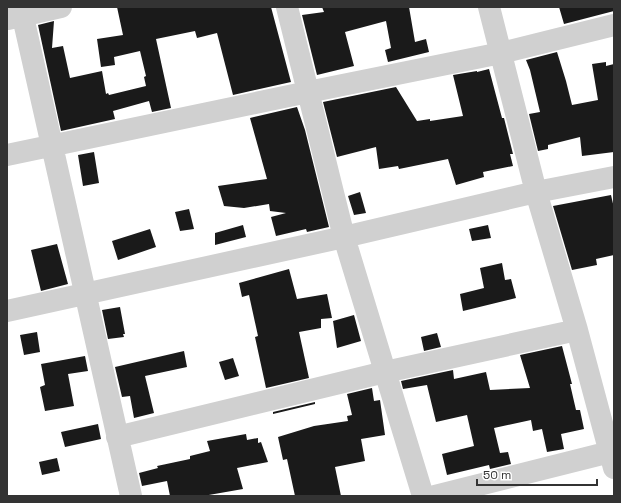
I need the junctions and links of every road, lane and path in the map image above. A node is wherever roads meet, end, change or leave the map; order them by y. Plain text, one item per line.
1 (61, 7) edge
2 (287, 7) edge
3 (489, 7) edge
4 (16, 14) edge
5 (614, 25) edge
6 (501, 53) junction
7 (308, 92) junction
8 (52, 145) junction
9 (7, 154) edge
10 (614, 177) edge
11 (536, 192) junction
12 (344, 237) junction
13 (86, 293) junction
14 (7, 311) edge
15 (577, 330) junction
16 (385, 372) junction
17 (117, 437) junction
18 (612, 457) edge
19 (131, 496) edge
20 (423, 496) edge
21 (435, 496) edge

1 - 4 street
2 - 7 street
3 - 6 street
4 - 8 street
5 - 6 street
6 - 7 street
6 - 11 street
7 - 8 street
7 - 12 street
8 - 9 street
8 - 13 street
10 - 11 street
11 - 12 street
11 - 15 street
12 - 13 street
12 - 16 street
13 - 14 street
13 - 17 street
15 - 16 street
15 - 18 street
16 - 17 street
16 - 20 street
17 - 19 street
18 - 21 street

